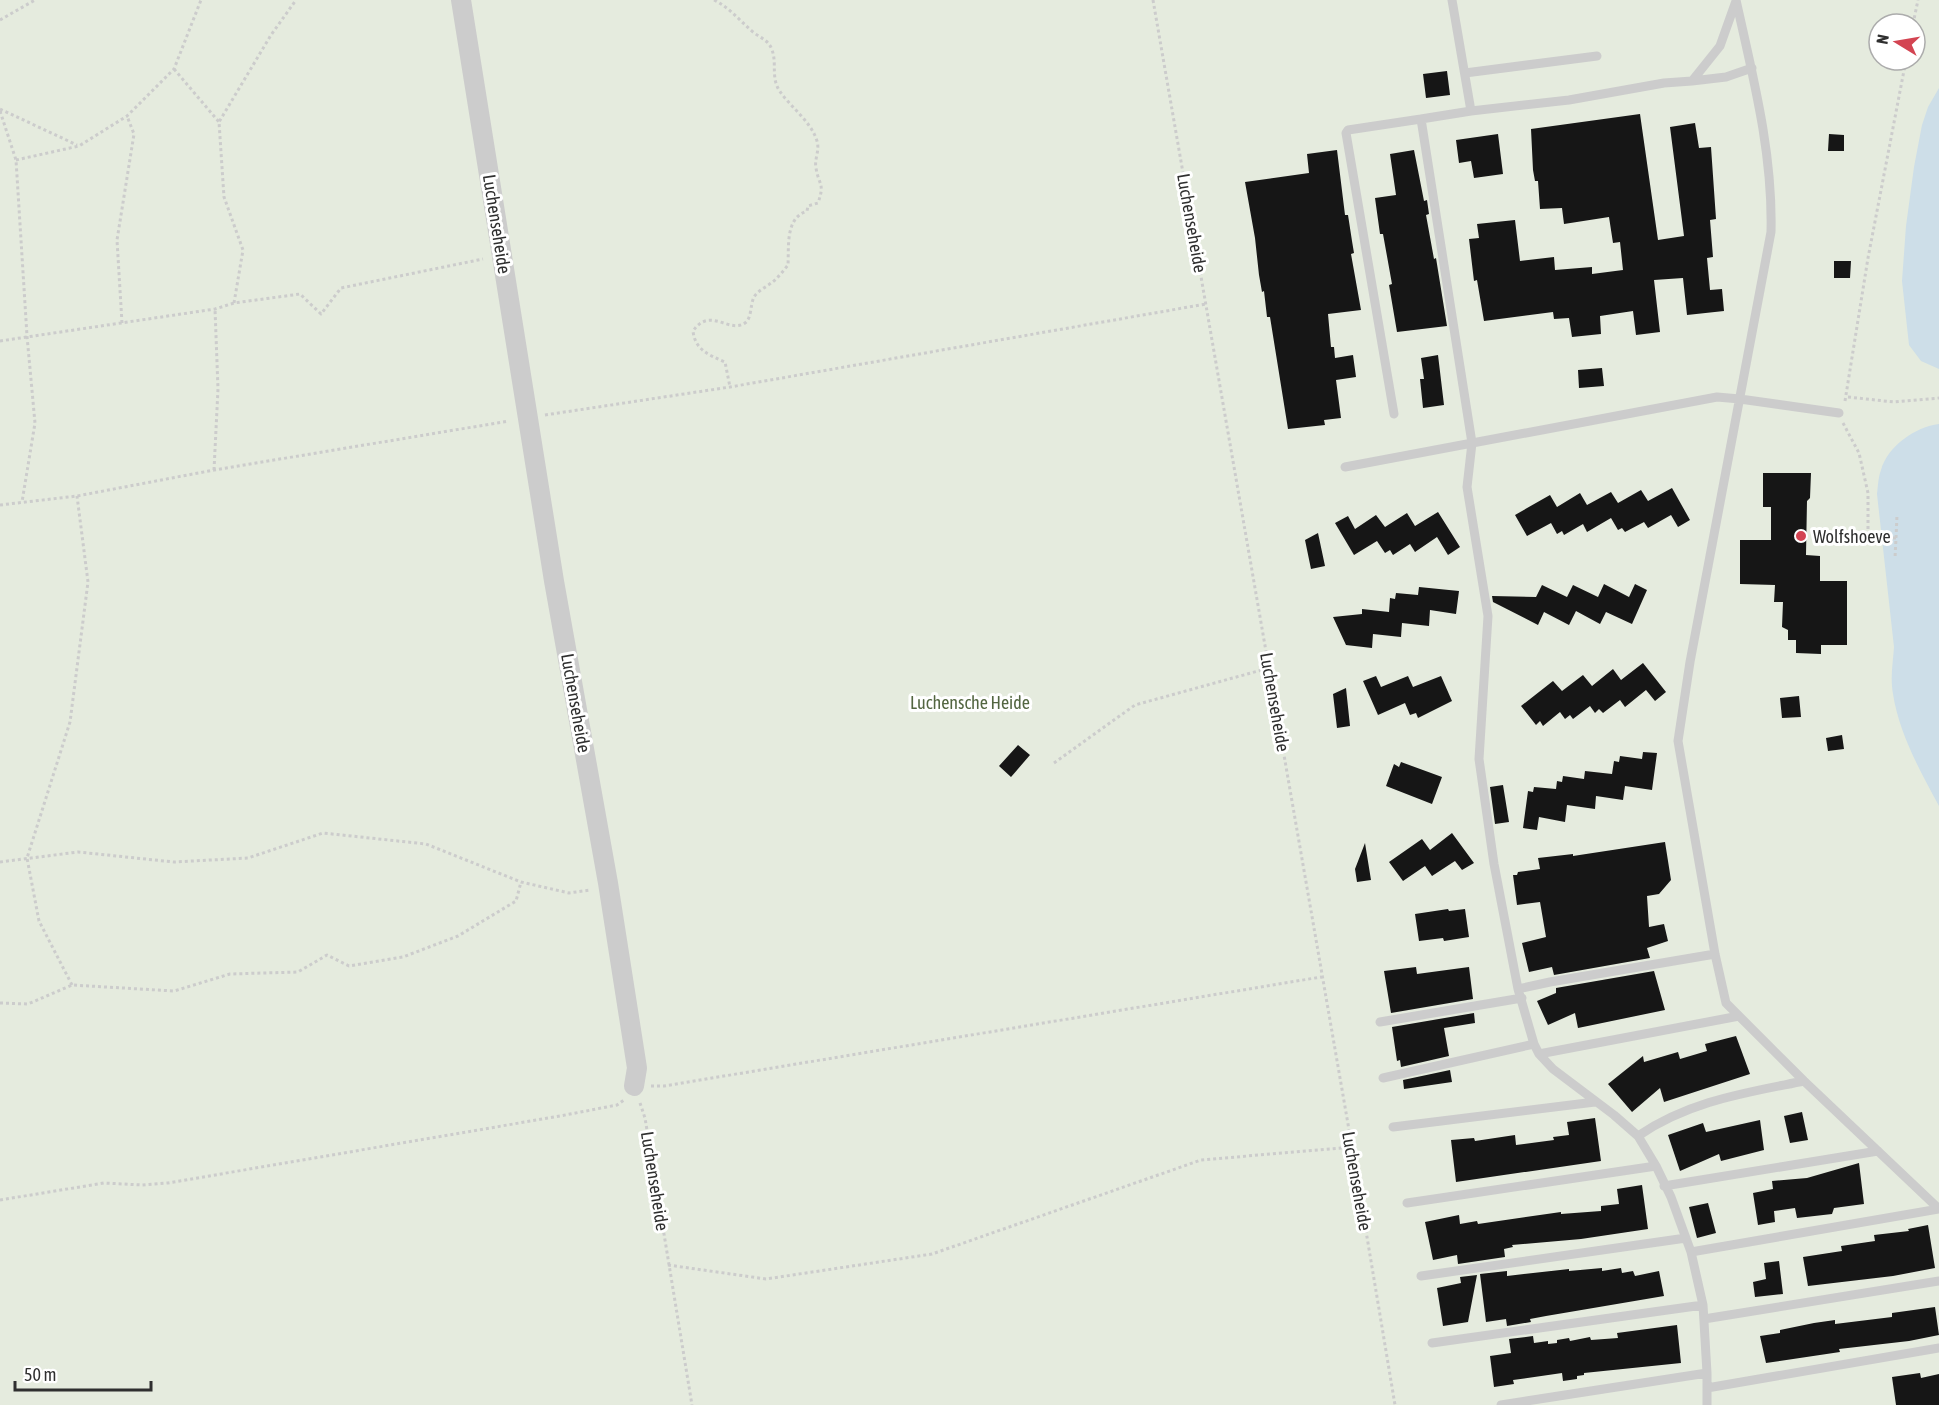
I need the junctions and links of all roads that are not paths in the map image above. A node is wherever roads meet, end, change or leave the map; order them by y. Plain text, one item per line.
1 (461, 0) edge
2 (1452, 0) edge
3 (1736, 1) edge
4 (1597, 56) dead end
5 (1752, 68) junction
6 (1465, 73) junction
7 (1692, 81) junction
8 (1471, 111) junction
9 (1421, 119) junction
10 (1740, 399) junction
11 (1839, 413) road end
12 (1394, 414) dead end
13 (1472, 443) junction
14 (1345, 466) dead end
15 (1715, 954) junction
16 (1520, 994) junction
17 (1739, 1016) junction
18 (1380, 1022) dead end
19 (1534, 1044) junction
20 (1539, 1054) junction
21 (1383, 1078) dead end
22 (1804, 1081) junction
23 (634, 1086) road end
24 (1595, 1102) junction
25 (1393, 1127) dead end
26 (1638, 1136) junction
27 (1878, 1150) junction
28 (1656, 1166) junction
29 (1664, 1186) junction
30 (1407, 1203) dead end
31 (1939, 1209) edge
32 (1686, 1238) junction
33 (1691, 1252) junction
34 (1421, 1276) dead end
35 (1939, 1281) edge
36 (1703, 1305) junction
37 (1704, 1319) junction
38 (1432, 1343) dead end
39 (1939, 1348) edge
40 (1707, 1373) junction
41 (1707, 1388) junction
42 (1501, 1405) edge
43 (1707, 1405) edge

1 - 23 street, Luchenseheide
2 - 6 lane
3 - 5 lane
3 - 7 lane
4 - 6 lane
5 - 7 lane
5 - 10 lane
6 - 8 lane
7 - 8 lane
8 - 9 lane
9 - 12 lane
9 - 13 lane
10 - 11 lane
10 - 13 lane
10 - 15 lane
13 - 14 lane
13 - 16 lane
15 - 16 lane
15 - 17 lane
16 - 18 lane
16 - 19 lane
17 - 20 lane
17 - 22 lane
19 - 20 lane
19 - 21 lane
20 - 24 lane
22 - 26 lane
22 - 27 lane
24 - 25 lane
24 - 26 lane
26 - 28 lane
27 - 29 lane
27 - 31 lane
28 - 29 lane
28 - 30 lane
29 - 32 lane
31 - 33 lane
32 - 33 lane
32 - 34 lane
33 - 36 lane
35 - 37 lane
36 - 37 lane
36 - 38 lane
37 - 40 lane
39 - 41 lane
40 - 41 lane
40 - 42 lane
41 - 43 lane

